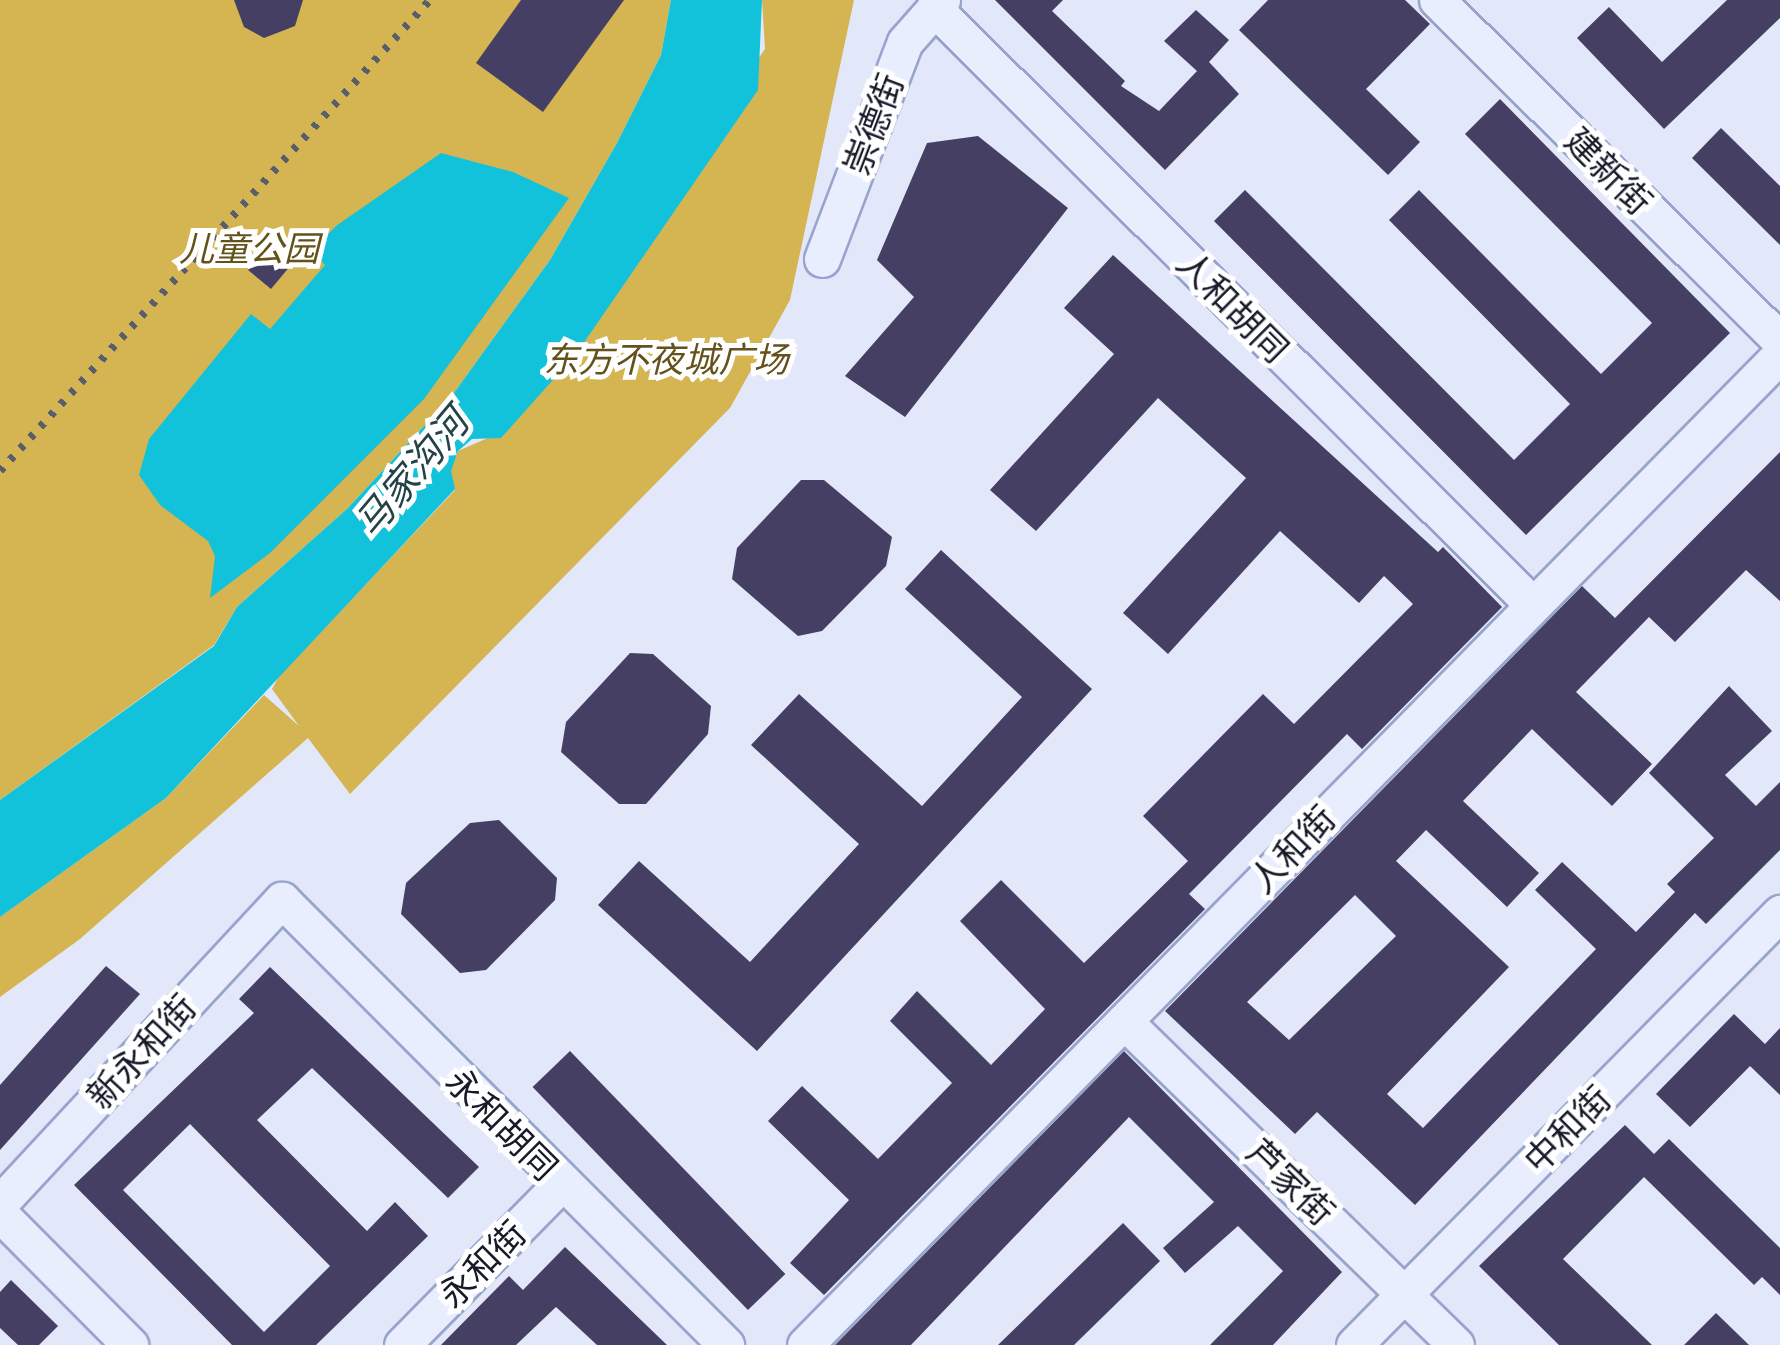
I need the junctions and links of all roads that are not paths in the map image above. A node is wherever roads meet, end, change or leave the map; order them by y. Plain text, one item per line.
1 (1437, 0) edge
2 (938, 4) edge
3 (822, 258) dead end
4 (1780, 341) edge
5 (1780, 355) edge
6 (1532, 604) junction
7 (282, 900) joint
8 (1780, 913) edge
9 (1124, 1020) junction
10 (562, 1184) junction
11 (0, 1203) edge
12 (0, 1214) edge
13 (1405, 1293) junction
14 (130, 1345) edge
15 (402, 1345) edge
16 (726, 1345) edge
17 (805, 1345) edge
18 (1354, 1345) edge
19 (1456, 1345) edge

1 - 4 street, 建新街
2 - 3 street, 崇德街
2 - 6 street, 人和胡同
5 - 6 street, 人和街
6 - 9 street, 人和街
7 - 10 street, 永和胡同
7 - 11 street, 新永和街
8 - 13 street, 中和街
9 - 13 street, 芦家街
9 - 17 street, 人和街
10 - 15 street, 永和街
10 - 16 street, 永和胡同
12 - 14 street
13 - 18 street, 中和街
13 - 19 street, 芦家街

